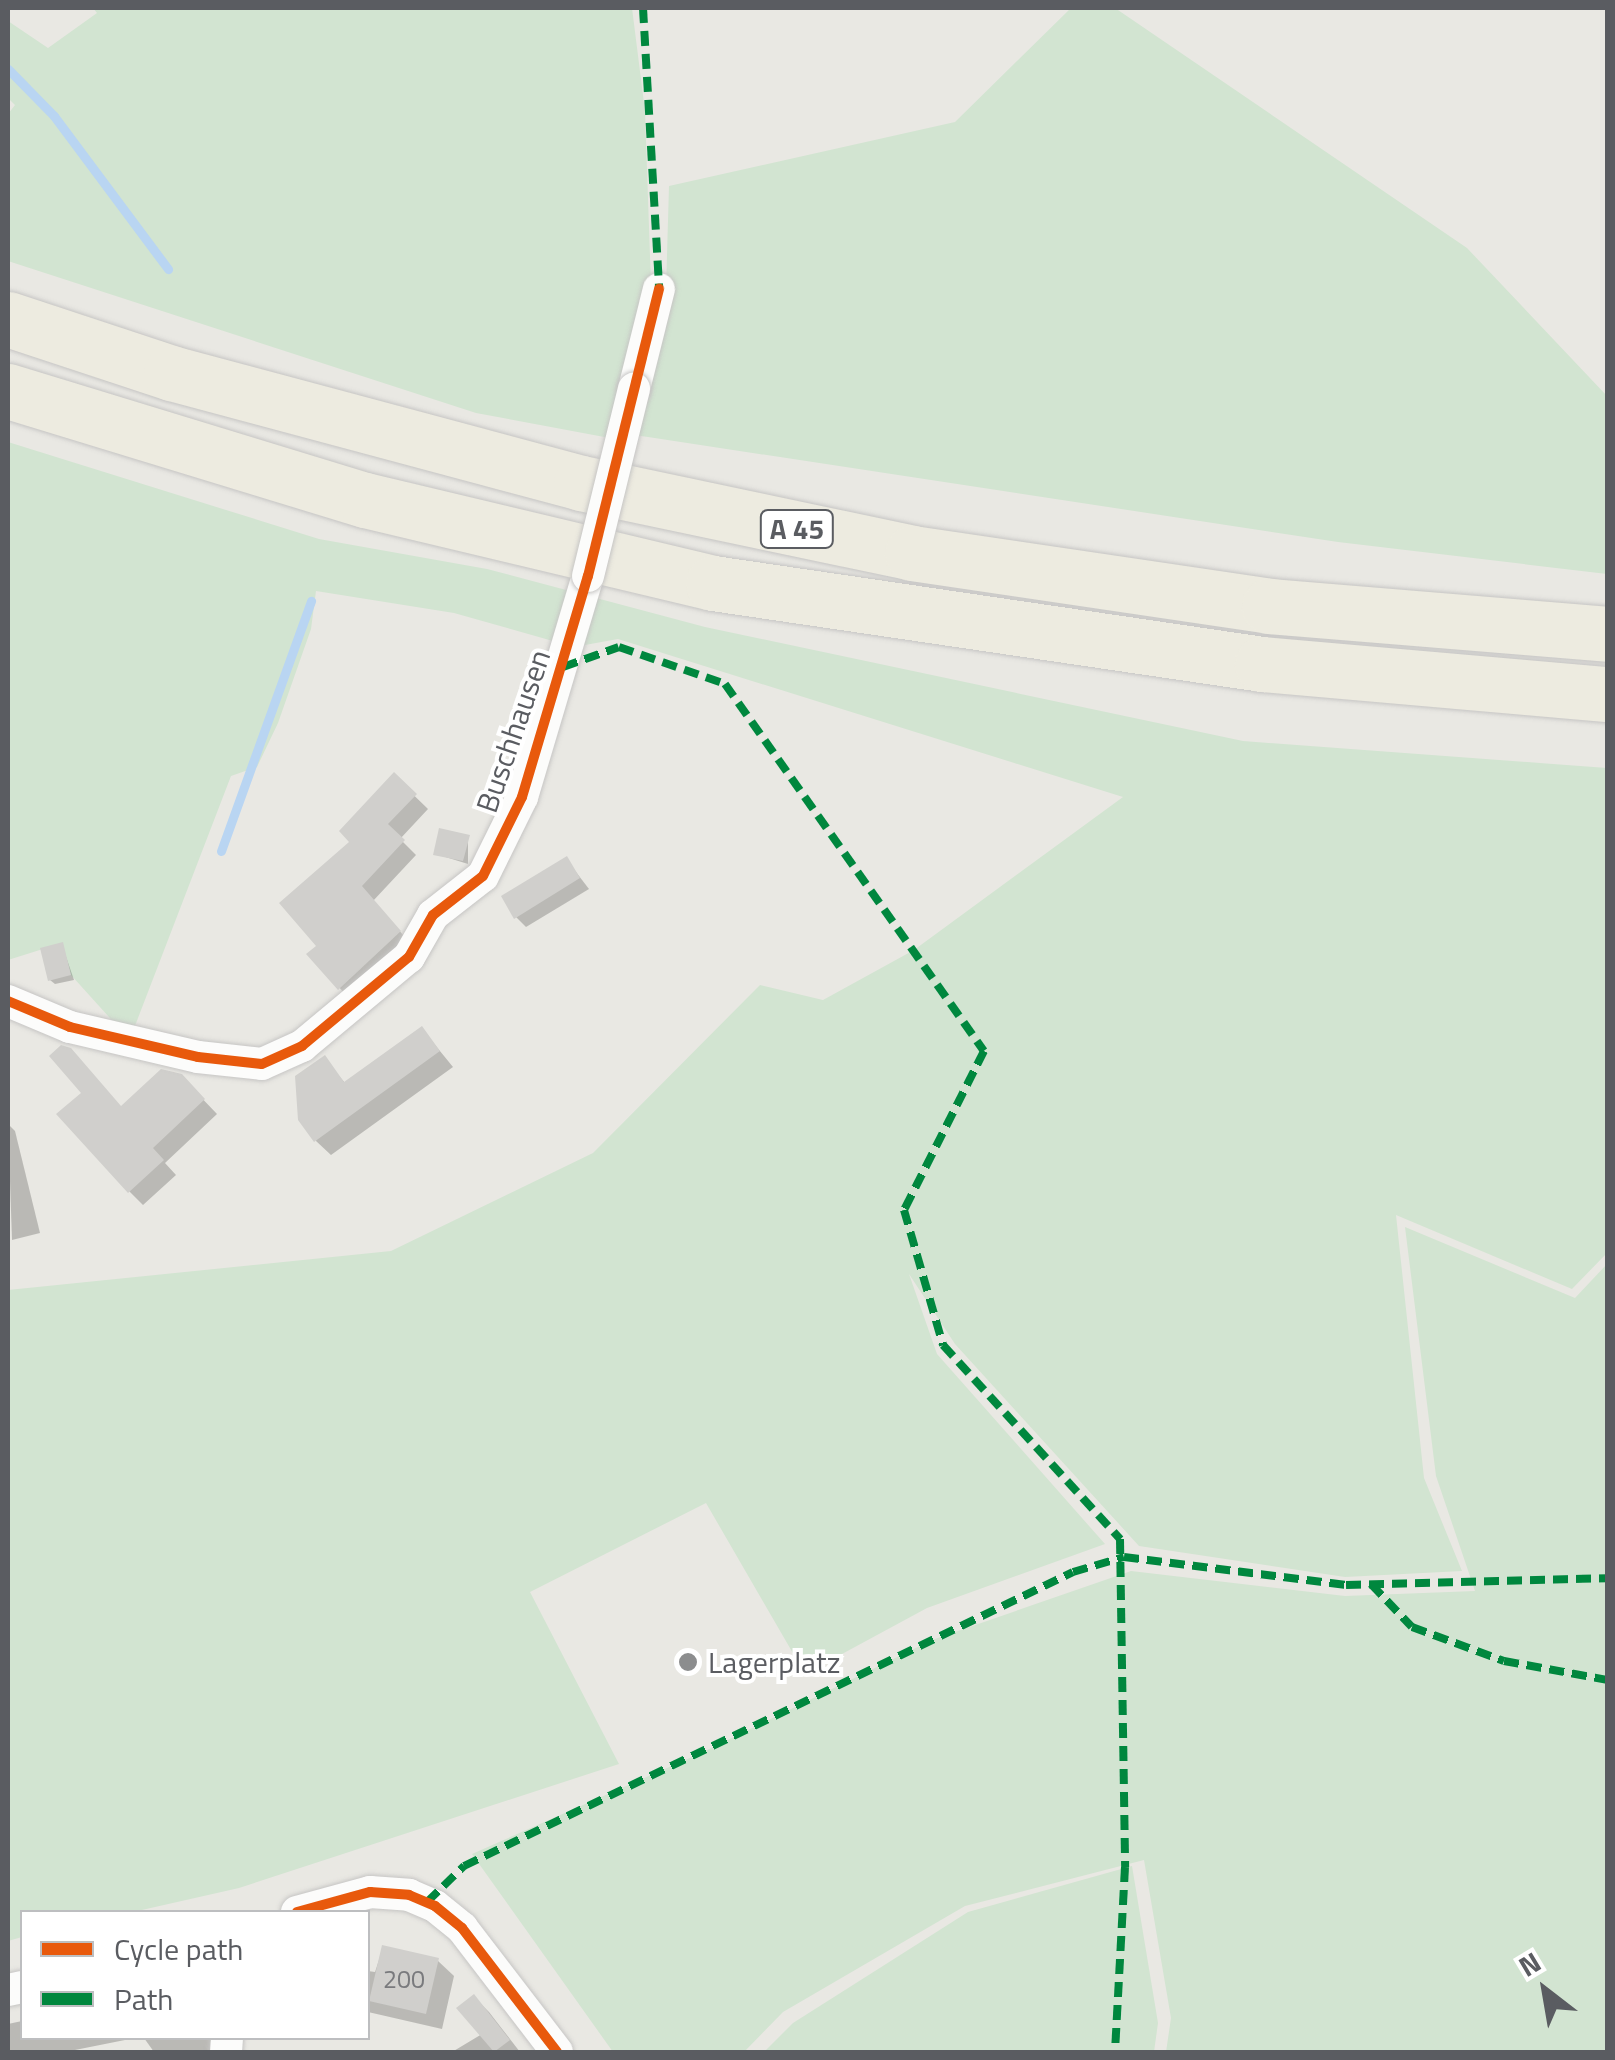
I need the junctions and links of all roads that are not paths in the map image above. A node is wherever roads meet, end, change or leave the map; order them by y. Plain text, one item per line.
1 (660, 290) dead end
2 (8, 319) edge
3 (8, 391) edge
4 (1608, 634) edge
5 (1608, 694) edge
6 (8, 1001) edge
7 (304, 1910) edge
8 (558, 2052) edge

1 - 6 street, Buschhausen, bridge
2 - 4 highway, A 45
3 - 5 highway, A 45
7 - 8 street

